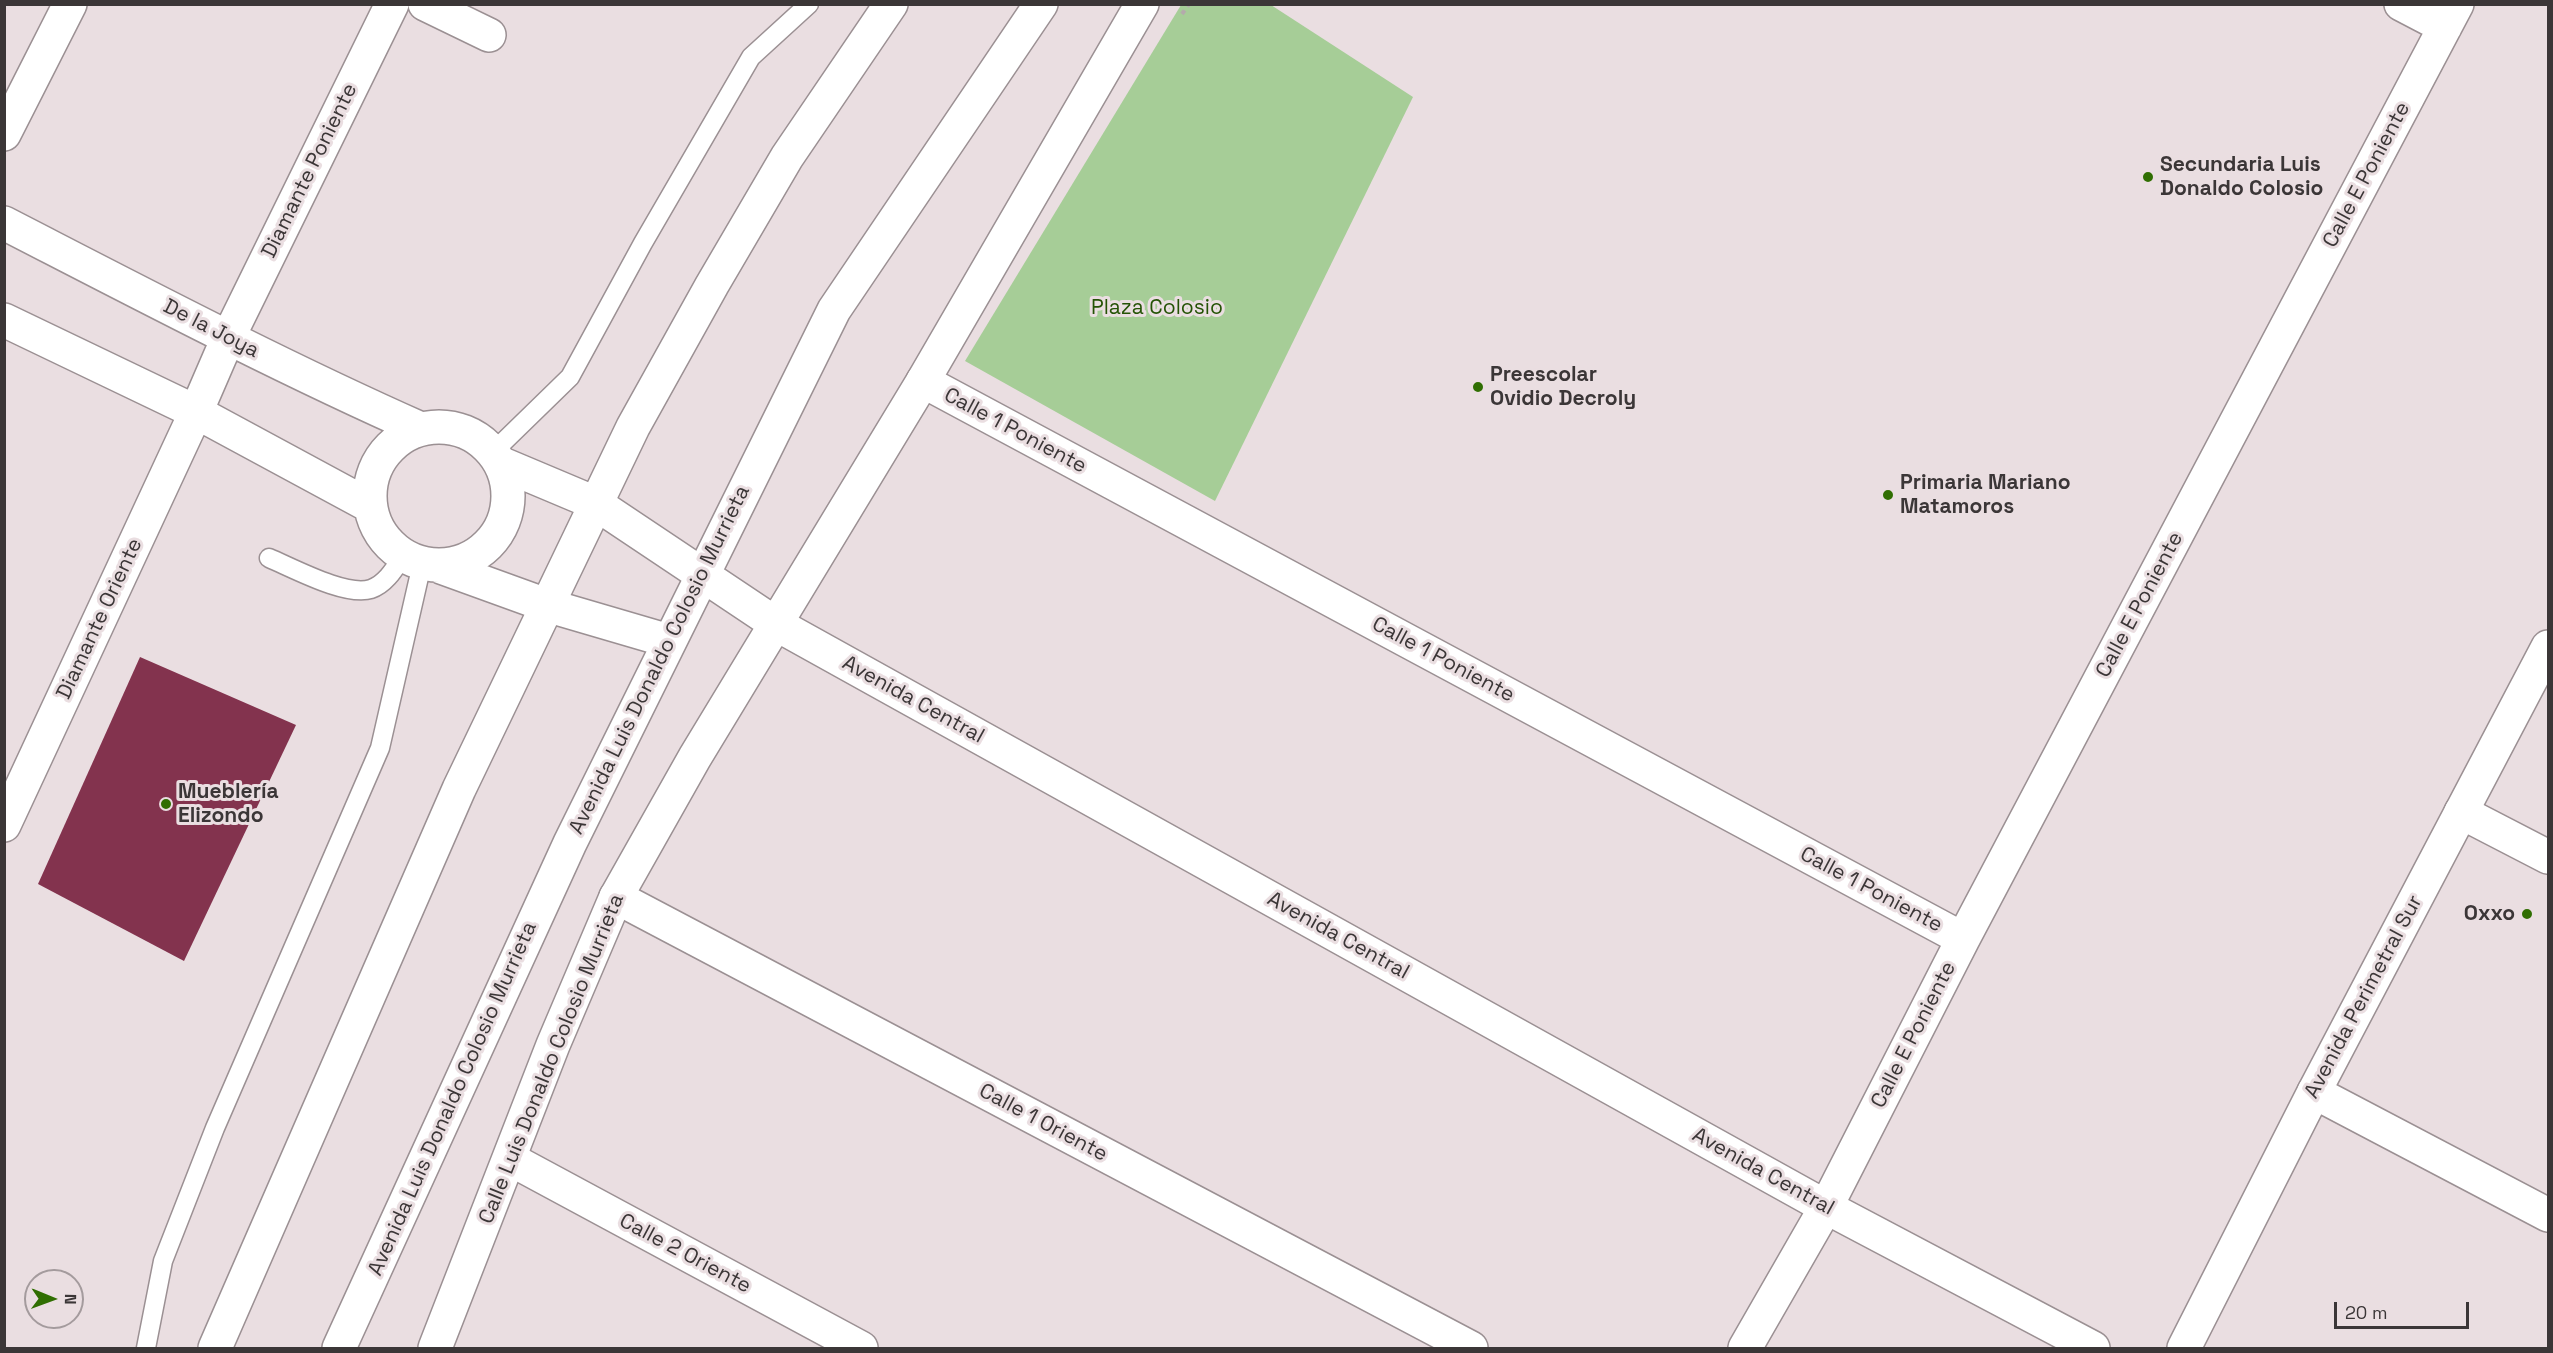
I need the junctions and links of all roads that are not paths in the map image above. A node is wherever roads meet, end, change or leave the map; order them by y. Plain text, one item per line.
1 (70, 4) edge
2 (392, 4) edge
3 (425, 4) edge
4 (808, 4) edge
5 (891, 4) edge
6 (1041, 4) edge
7 (1142, 4) edge
8 (2401, 4) edge
9 (2451, 16) edge
10 (489, 35) dead end
11 (4, 134) edge
12 (4, 223) edge
13 (4, 320) edge
14 (228, 338) junction
15 (923, 381) junction
16 (196, 412) junction
17 (421, 429) junction
18 (496, 458) junction
19 (595, 503) junction
20 (370, 506) junction
21 (269, 558) dead end
22 (422, 562) junction
23 (703, 573) junction
24 (546, 605) junction
25 (776, 624) junction
26 (669, 641) junction
27 (2548, 647) edge
28 (2461, 812) junction
29 (4, 825) edge
30 (2548, 857) edge
31 (616, 897) junction
32 (1963, 939) junction
33 (2314, 1092) junction
34 (510, 1159) junction
35 (1826, 1207) junction
36 (2548, 1215) edge
37 (146, 1348) edge
38 (214, 1348) edge
39 (339, 1348) edge
40 (435, 1348) edge
41 (861, 1348) edge
42 (1471, 1348) edge
43 (1745, 1348) edge
44 (2093, 1348) edge
45 (2184, 1348) edge

1 - 11 street
2 - 14 street, Diamante Poniente
3 - 10 street
4 - 18 lane
5 - 19 street
6 - 23 street, Avenida Luis Donaldo Colosio Murrieta
7 - 15 street, Calle Luis Donaldo Colosio Murrieta
8 - 9 street
9 - 32 street, Calle E Poniente
12 - 14 street, De la Joya
13 - 16 street
14 - 16 street, Diamante Poniente
14 - 17 street, De la Joya
15 - 25 street, Calle Luis Donaldo Colosio Murrieta
15 - 32 street, Calle 1 Poniente
16 - 20 street
16 - 29 street, Diamante Oriente
17 - 18 street, De la Joya
17 - 20 street, De la Joya
18 - 19 street, De la Joya
18 - 22 street
19 - 23 street, Avenida Central
19 - 24 street
20 - 22 street, De la Joya
21 - 22 lane
22 - 24 street, De la Joya
22 - 37 lane
23 - 25 street, Avenida Central
23 - 26 street, Avenida Luis Donaldo Colosio Murrieta
24 - 26 street, De la Joya
24 - 38 street
25 - 31 street, Calle Luis Donaldo Colosio Murrieta
25 - 35 street, Avenida Central
26 - 39 street, Avenida Luis Donaldo Colosio Murrieta
27 - 28 street, Avenida Perimetral Sur
28 - 30 street
28 - 33 street, Avenida Perimetral Sur
31 - 34 street, Calle Luis Donaldo Colosio Murrieta
31 - 42 street, Calle 1 Oriente
32 - 35 street, Calle E Poniente
33 - 36 street
33 - 45 street, Avenida Perimetral Sur
34 - 40 street, Calle Luis Donaldo Colosio Murrieta
34 - 41 street, Calle 2 Oriente
35 - 43 street, Calle E Poniente
35 - 44 street, Avenida Central

